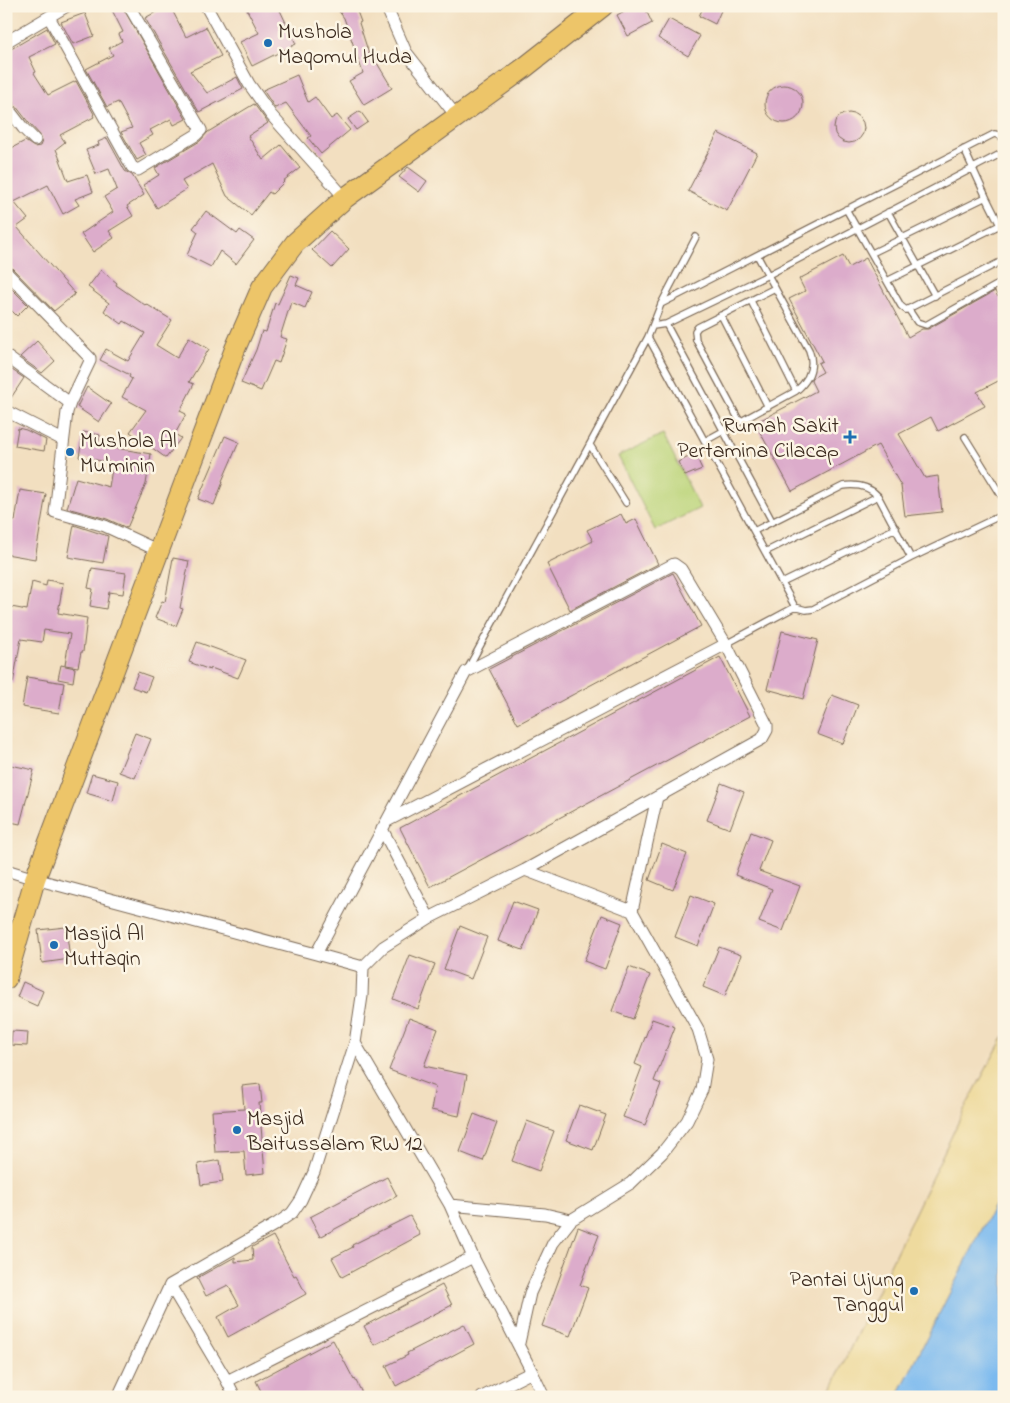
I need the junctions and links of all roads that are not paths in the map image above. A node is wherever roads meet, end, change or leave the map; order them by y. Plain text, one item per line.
1 (67, 6) edge
2 (130, 6) edge
3 (206, 6) edge
4 (386, 6) edge
5 (603, 6) edge
6 (49, 17) junction
7 (6, 42) edge
8 (6, 106) edge
9 (457, 117) junction
10 (35, 140) dead end
11 (1004, 140) edge
12 (964, 149) junction
13 (1004, 152) edge
14 (973, 168) junction
15 (986, 197) junction
16 (345, 198) junction
17 (846, 209) junction
18 (888, 212) junction
19 (1000, 225) junction
20 (858, 228) junction
21 (1004, 233) edge
22 (696, 237) dead end
23 (902, 238) junction
24 (872, 253) junction
25 (757, 255) junction
26 (1004, 260) edge
27 (918, 265) junction
28 (6, 272) edge
29 (768, 274) junction
30 (1004, 281) edge
31 (887, 282) junction
32 (775, 288) junction
33 (935, 296) junction
34 (751, 301) junction
35 (661, 304) junction
36 (909, 310) junction
37 (721, 315) junction
38 (666, 324) junction
39 (653, 326) junction
40 (648, 337) junction
41 (6, 356) edge
42 (796, 391) junction
43 (70, 403) junction
44 (768, 407) junction
45 (6, 411) edge
46 (740, 422) junction
47 (724, 431) junction
48 (965, 437) dead end
49 (63, 440) junction
50 (705, 441) junction
51 (590, 445) junction
52 (878, 496) junction
53 (1004, 500) edge
54 (626, 502) dead end
55 (1004, 514) edge
56 (772, 521) junction
57 (896, 528) junction
58 (754, 531) junction
59 (159, 551) junction
60 (766, 552) junction
61 (911, 558) junction
62 (782, 583) junction
63 (795, 607) junction
64 (726, 644) junction
65 (466, 672) junction
66 (657, 797) junction
67 (385, 825) junction
68 (6, 870) edge
69 (525, 870) junction
70 (35, 879) junction
71 (632, 911) junction
72 (429, 918) junction
73 (316, 954) junction
74 (363, 967) junction
75 (6, 979) edge
76 (355, 1043) junction
77 (450, 1205) junction
78 (571, 1220) junction
79 (473, 1256) junction
80 (170, 1285) junction
81 (519, 1343) junction
82 (532, 1372) junction
83 (227, 1381) junction
84 (118, 1397) edge
85 (234, 1397) edge
86 (482, 1397) edge
87 (544, 1397) edge

1 - 6 street
2 - 6 street
3 - 16 street
4 - 9 street
5 - 9 highway
6 - 7 street
8 - 10 street
9 - 16 highway
11 - 12 lane
12 - 14 lane
12 - 17 lane
13 - 14 lane
14 - 15 lane
14 - 18 lane
15 - 19 lane
15 - 23 lane
16 - 59 highway
17 - 20 lane
17 - 25 lane
18 - 20 lane
18 - 23 lane
19 - 21 lane
19 - 27 lane
20 - 24 lane
20 - 29 lane
22 - 35 lane
23 - 24 lane
23 - 27 lane
24 - 31 lane
25 - 29 lane
25 - 35 lane
26 - 33 lane
27 - 31 lane
27 - 33 lane
28 - 43 street
29 - 32 lane
29 - 38 lane
30 - 36 lane
31 - 36 lane
32 - 34 lane
32 - 42 lane
33 - 36 lane
34 - 37 lane
34 - 42 lane
35 - 39 lane
37 - 44 lane
37 - 46 lane
38 - 39 lane
38 - 47 lane
39 - 40 lane
40 - 50 lane
40 - 51 lane
41 - 43 street
42 - 44 lane
43 - 49 street
44 - 46 lane
45 - 49 street
46 - 47 lane
47 - 50 lane
47 - 56 lane
48 - 53 lane
49 - 59 street
50 - 58 lane
51 - 54 lane
51 - 65 lane
52 - 56 lane
52 - 57 lane
52 - 60 lane
55 - 61 lane
56 - 58 lane
57 - 61 lane
57 - 62 lane
58 - 60 lane
59 - 70 highway
60 - 62 lane
61 - 63 lane
62 - 63 lane
63 - 64 lane
64 - 65 street
64 - 66 street
64 - 67 street
65 - 67 street
66 - 69 street
66 - 71 street
67 - 72 street
67 - 73 street
68 - 70 street
69 - 71 street
69 - 72 street
70 - 73 street
70 - 75 highway
71 - 78 street
72 - 74 street
73 - 74 street
74 - 76 street
76 - 77 street
76 - 80 street
77 - 78 street
77 - 79 street
78 - 81 street
79 - 81 street
79 - 83 street
80 - 83 street
80 - 84 street
81 - 82 street
82 - 86 street
82 - 87 street
83 - 85 street

